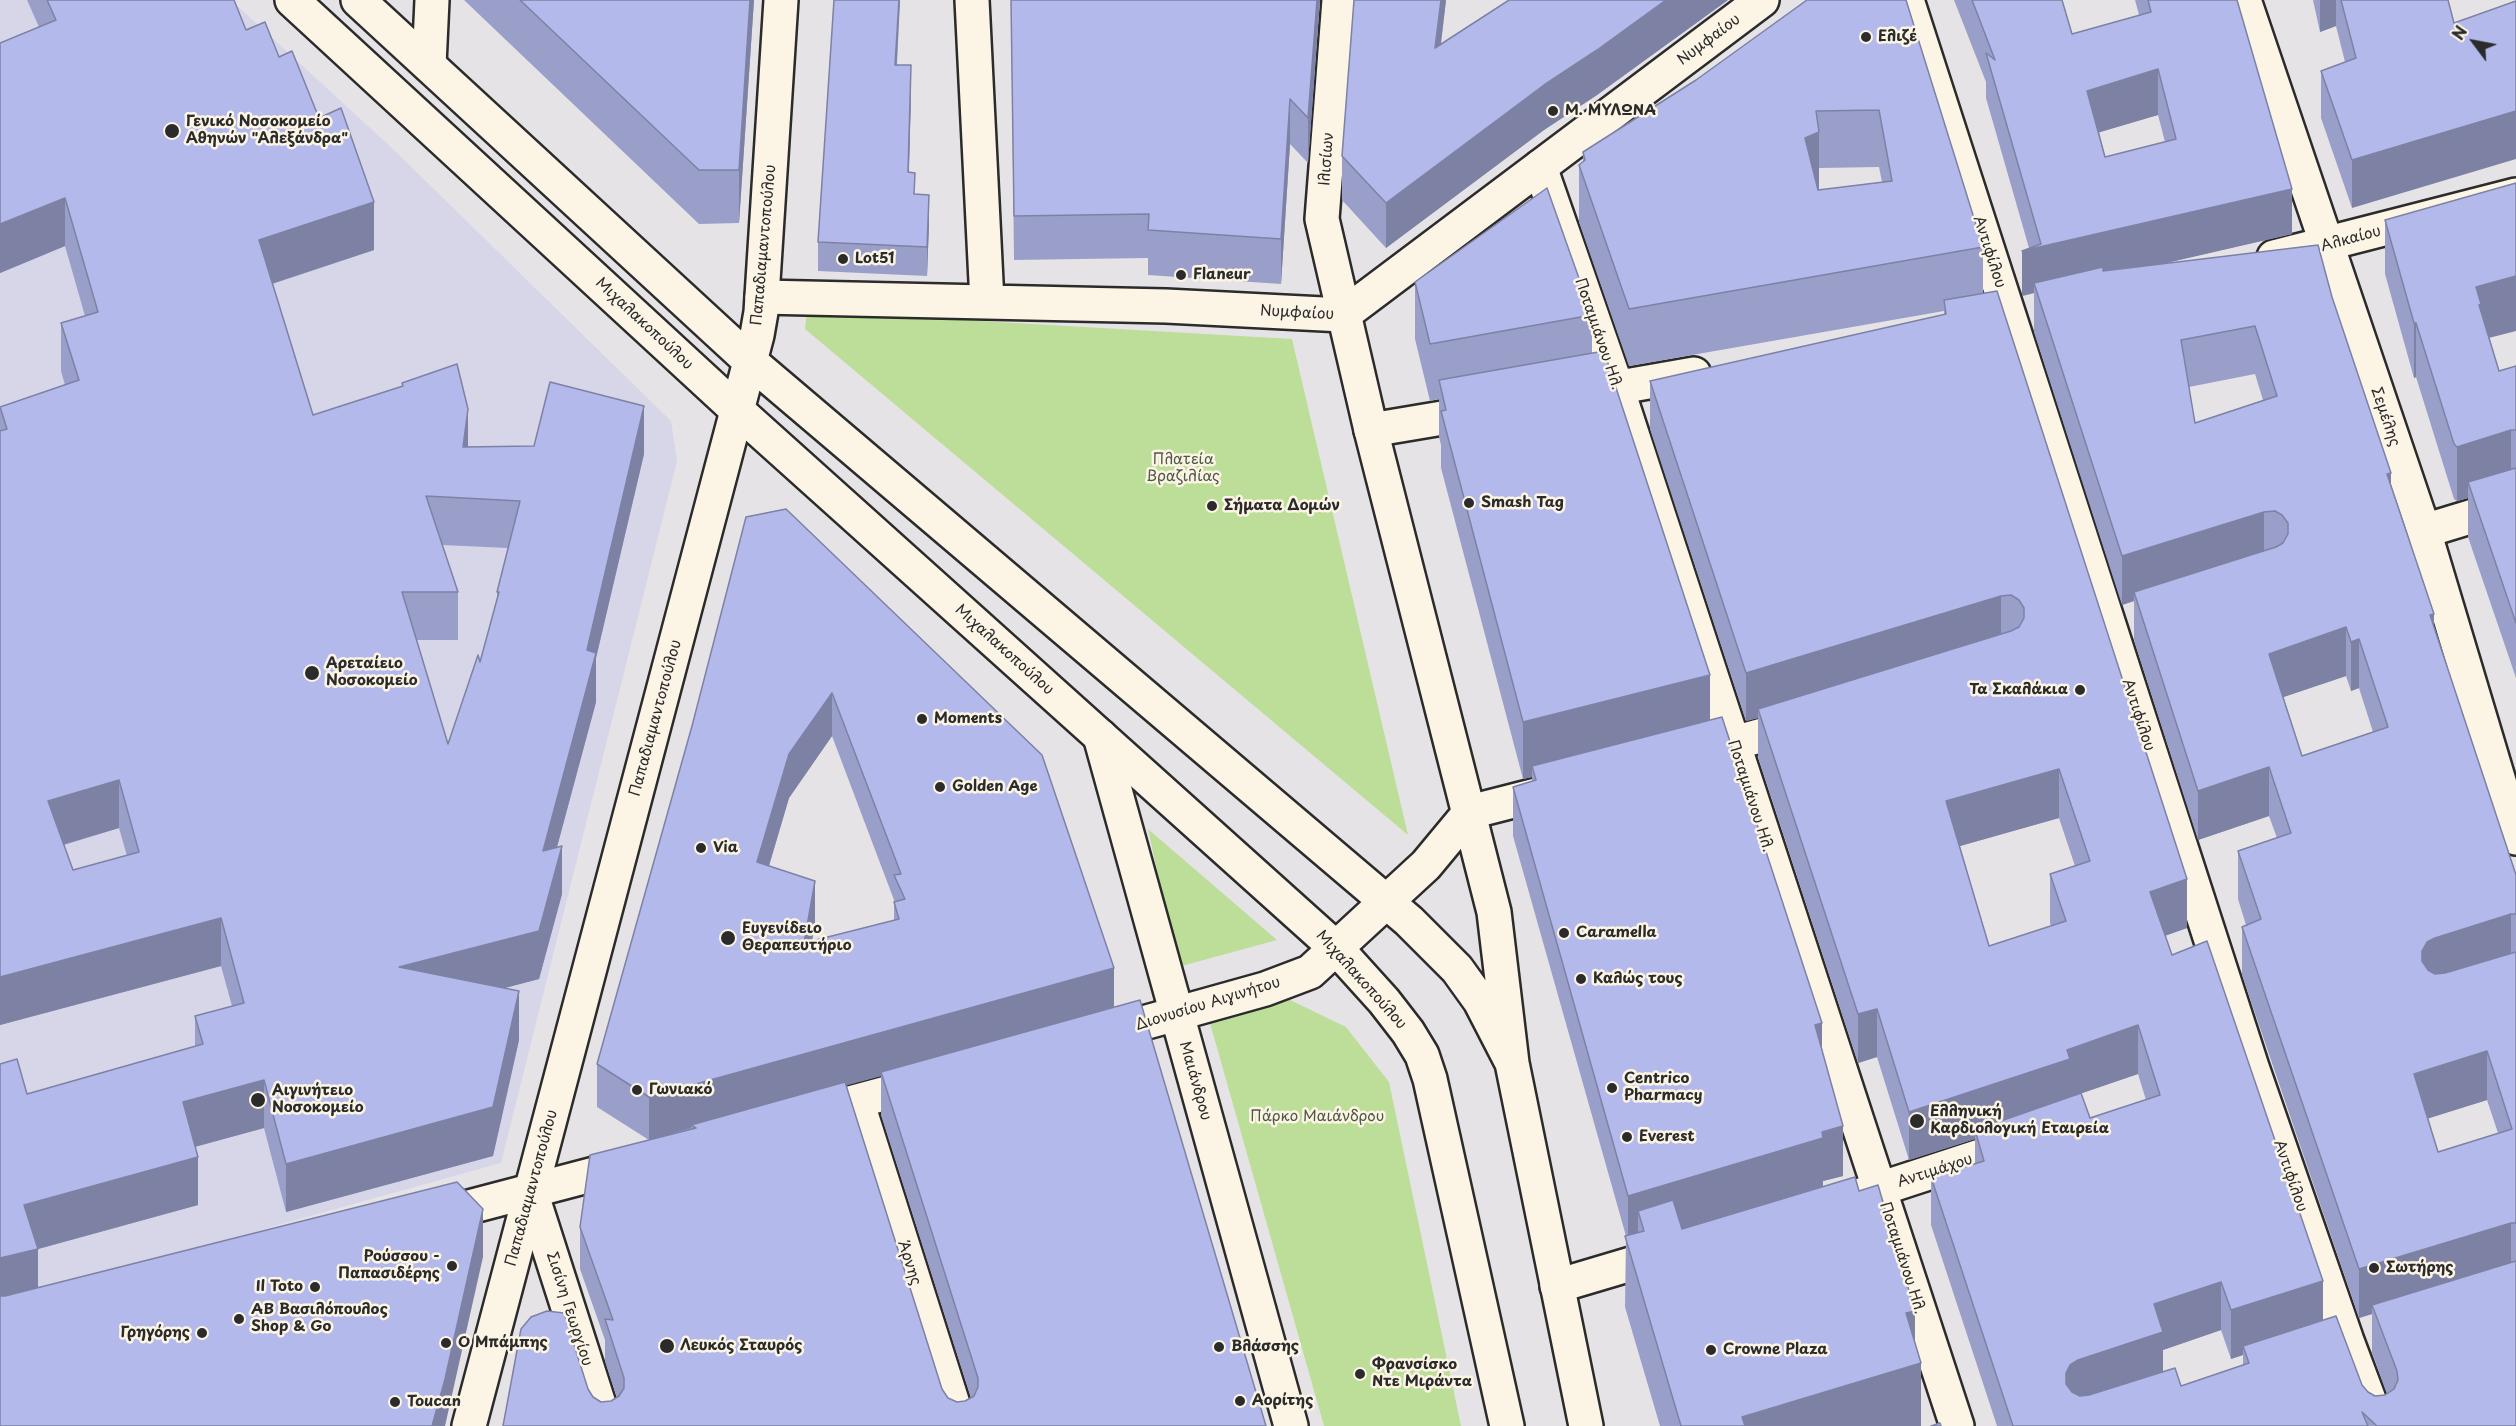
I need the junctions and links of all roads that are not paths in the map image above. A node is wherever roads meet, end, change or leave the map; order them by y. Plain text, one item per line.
1 (292, 0) edge
2 (358, 0) edge
3 (432, 0) edge
4 (782, 0) edge
5 (972, 0) edge
6 (1339, 0) edge
7 (1762, 0) edge
8 (1907, 0) edge
9 (2244, 0) edge
10 (429, 65) junction
11 (1540, 167) junction
12 (2516, 195) edge
13 (2327, 245) junction
14 (2247, 263) edge
15 (987, 302) junction
16 (762, 304) junction
17 (2044, 310) edge
18 (1343, 315) junction
19 (2010, 318) junction
20 (1975, 324) edge
21 (713, 328) junction
22 (751, 362) junction
23 (1721, 369) edge
24 (1617, 387) junction
25 (1572, 395) edge
26 (1515, 405) edge
27 (738, 411) junction
28 (1371, 430) junction
29 (2516, 503) edge
30 (2424, 531) junction
31 (1824, 717) edge
32 (1100, 736) junction
33 (1733, 745) junction
34 (1653, 765) edge
35 (1585, 783) edge
36 (1470, 812) junction
37 (2516, 838) edge
38 (1385, 903) junction
39 (1337, 949) junction
40 (1176, 1015) junction
41 (1074, 1042) edge
42 (1512, 1063) junction
43 (948, 1076) edge
44 (857, 1101) junction
45 (778, 1123) edge
46 (2048, 1134) edge
47 (655, 1157) edge
48 (1880, 1190) junction
49 (531, 1192) junction
50 (1835, 1203) edge
51 (404, 1224) edge
52 (1702, 1243) edge
53 (1557, 1286) junction
54 (2381, 1331) edge
55 (2347, 1341) junction
56 (2314, 1352) edge
57 (469, 1426) edge
58 (606, 1426) edge
59 (960, 1426) edge
60 (1291, 1426) edge
61 (1507, 1426) edge
62 (1586, 1426) edge
63 (1957, 1426) edge
64 (2379, 1426) edge

1 - 27 street, Μιχαλακοπούλου
2 - 10 street
3 - 10 street
4 - 16 street, Παπαδιαμαντοπούλου
5 - 15 street
6 - 18 street, Ιλισίων
7 - 11 street, Νυμφαίου
8 - 19 street, Αντιφίλου
9 - 13 street, Σεμέλης
10 - 21 street
11 - 18 street, Νυμφαίου
11 - 24 street, Ποταμιάνου Ηλ.
12 - 13 street, Αλκαίου
13 - 14 street, Αλκαίου
13 - 30 street, Σεμέλης
15 - 16 street, Νυμφαίου
15 - 18 street, Νυμφαίου
16 - 21 street, Νυμφαίου
16 - 22 street, Παπαδιαμαντοπούλου
17 - 19 street
18 - 28 street
19 - 20 street
19 - 55 street, Αντιφίλου
21 - 22 street
22 - 27 street, Παπαδιαμαντοπούλου
22 - 38 street
23 - 24 street
24 - 25 street
24 - 33 street, Ποταμιάνου Ηλ.
26 - 28 street
27 - 32 street, Μιχαλακοπούλου
27 - 49 street, Παπαδιαμαντοπούλου
28 - 36 street
29 - 30 street
30 - 37 street, Σεμέλης
31 - 33 street
32 - 39 street, Μιχαλακοπούλου
32 - 40 street, Μαιάνδρου
33 - 34 street
33 - 48 street, Ποταμιάνου Ηλ.
35 - 36 street
36 - 38 street, Διονυσίου Αιγινήτου
36 - 42 street
38 - 39 street, Διονυσίου Αιγινήτου
38 - 42 street
39 - 40 street, Διονυσίου Αιγινήτου
39 - 61 street, Μιχαλακοπούλου
40 - 41 street, Διονυσίου Αιγινήτου
40 - 60 street, Μαιάνδρου
42 - 53 street
43 - 44 street
44 - 45 street
44 - 59 street, Άρνης
46 - 48 street, Αντιμάχου
47 - 49 street
48 - 50 street, Αντιμάχου
48 - 63 street, Ποταμιάνου Ηλ.
49 - 51 street
49 - 57 street, Παπαδιαμαντοπούλου
49 - 58 street, Σισίνη Γεωργίου
52 - 53 street
53 - 62 street
54 - 55 street
55 - 56 street
55 - 64 street, Αντιφίλου

